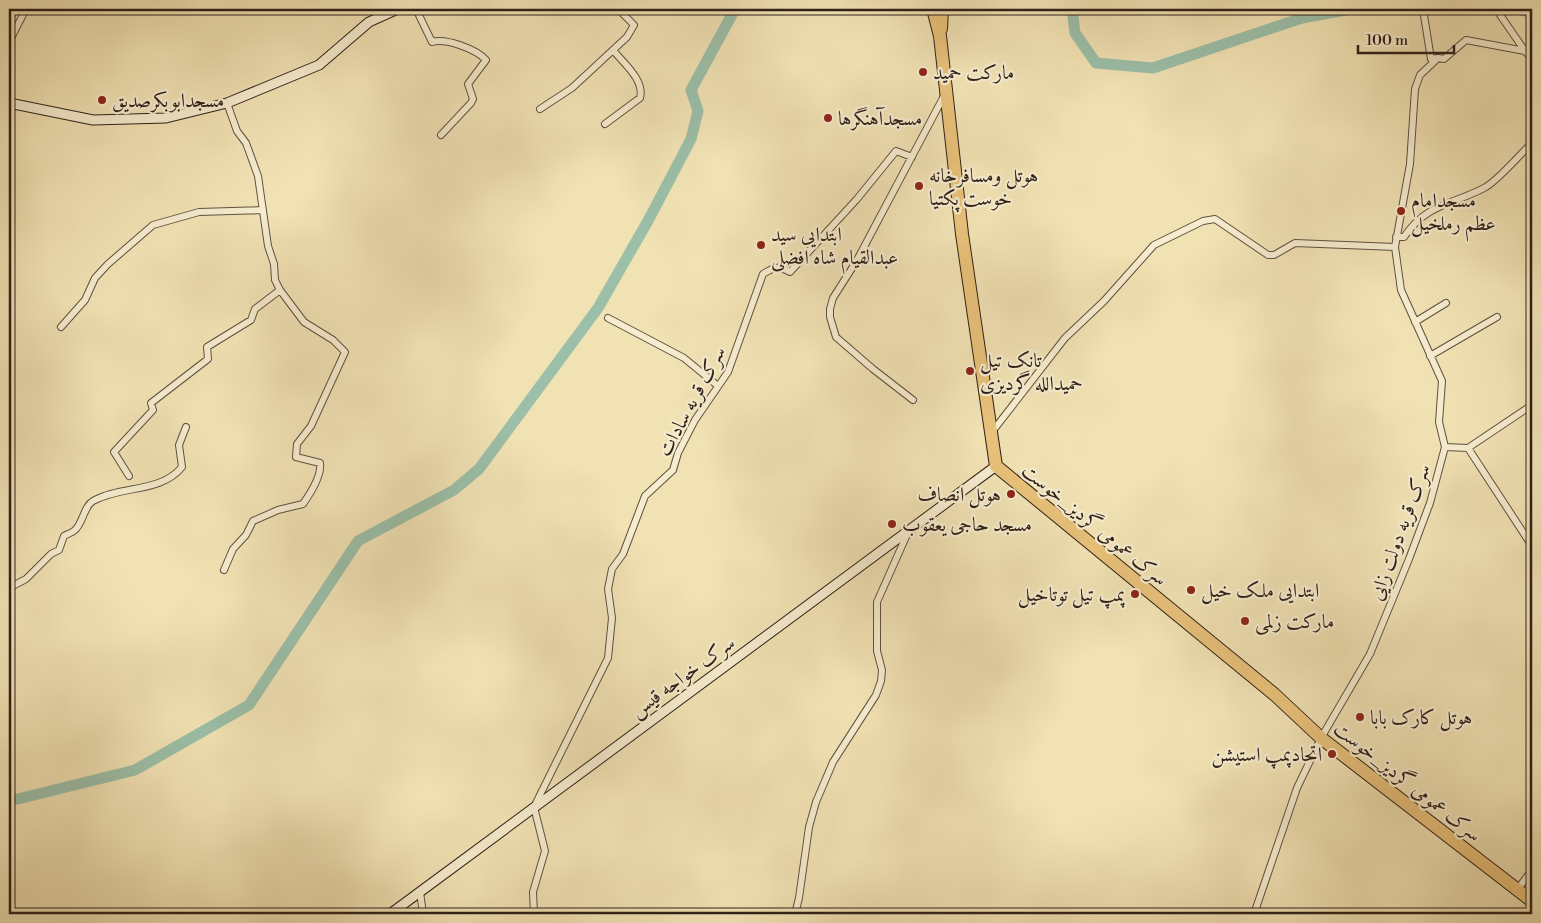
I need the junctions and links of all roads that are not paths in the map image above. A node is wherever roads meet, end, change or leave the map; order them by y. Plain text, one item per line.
1 (26, 9) edge
2 (398, 9) edge
3 (416, 9) edge
4 (618, 9) edge
5 (933, 9) edge
6 (942, 9) edge
7 (1423, 9) edge
8 (1496, 9) edge
9 (940, 36) junction
10 (9, 42) edge
11 (612, 50) junction
12 (1525, 51) junction
13 (1438, 58) junction
14 (1532, 59) edge
15 (946, 92) junction
16 (227, 103) junction
17 (9, 104) edge
18 (540, 109) dead end
19 (605, 124) dead end
20 (441, 135) dead end
21 (1532, 143) edge
22 (912, 157) junction
23 (263, 210) junction
24 (1396, 238) junction
25 (1395, 248) junction
26 (280, 290) junction
27 (1446, 303) dead end
28 (1497, 317) dead end
29 (608, 318) dead end
30 (1415, 322) junction
31 (61, 326) dead end
32 (1430, 356) junction
33 (718, 386) junction
34 (913, 400) dead end
35 (1532, 405) edge
36 (186, 427) dead end
37 (992, 432) junction
38 (1445, 447) junction
39 (1468, 448) junction
40 (996, 466) junction
41 (129, 476) dead end
42 (910, 530) junction
43 (1532, 546) edge
44 (224, 570) dead end
45 (9, 588) edge
46 (1321, 738) junction
47 (534, 807) junction
48 (1532, 870) edge
49 (1518, 890) junction
50 (420, 892) junction
51 (1532, 902) edge
52 (390, 914) edge
53 (423, 914) edge
54 (534, 914) edge
55 (794, 914) edge
56 (1254, 914) edge

1 - 10 street
2 - 16 street
3 - 20 street
4 - 11 street
5 - 9 highway, سرک عمومی گردیز_خوست
6 - 9 highway, سرک عمومی گردیز_خوست
7 - 13 street
8 - 12 street
9 - 15 highway, سرک عمومی گردیز_خوست
11 - 18 street
11 - 19 street
12 - 13 street, سرک قریه دولت زایی
12 - 14 street
13 - 24 street, سرک قریه دولت زایی
15 - 22 street
15 - 37 highway, سرک عمومی گردیز_خوست
16 - 17 street
16 - 23 street
21 - 24 street
22 - 33 street, سرک قریه سادات
22 - 34 street
23 - 26 street
23 - 31 street
24 - 25 street, سرک قریه دولت زایی
25 - 30 street, سرک قریه دولت زایی
25 - 37 street
26 - 41 street
26 - 44 street
27 - 30 street
28 - 32 street
29 - 33 street
30 - 32 street, سرک قریه دولت زایی
32 - 38 street, سرک قریه دولت زایی
33 - 47 street, سرک قریه سادات
35 - 39 street
36 - 45 street
37 - 40 highway, سرک عمومی گردیز_خوست
38 - 39 street
38 - 46 street, سرک قریه دولت زایی
39 - 43 street
40 - 42 street, سرک خواجه قیس
40 - 46 highway, سرک عمومی گردیز_خوست
42 - 47 street, سرک خواجه قیس
42 - 55 street
46 - 49 highway, سرک عمومی گردیز_خوست
46 - 56 street, سرک قریه دولت زایی
47 - 50 street, سرک خواجه قیس
47 - 54 street
48 - 49 street
49 - 51 highway, سرک عمومی گردیز_خوست
50 - 52 street, سرک خواجه قیس
50 - 53 street

